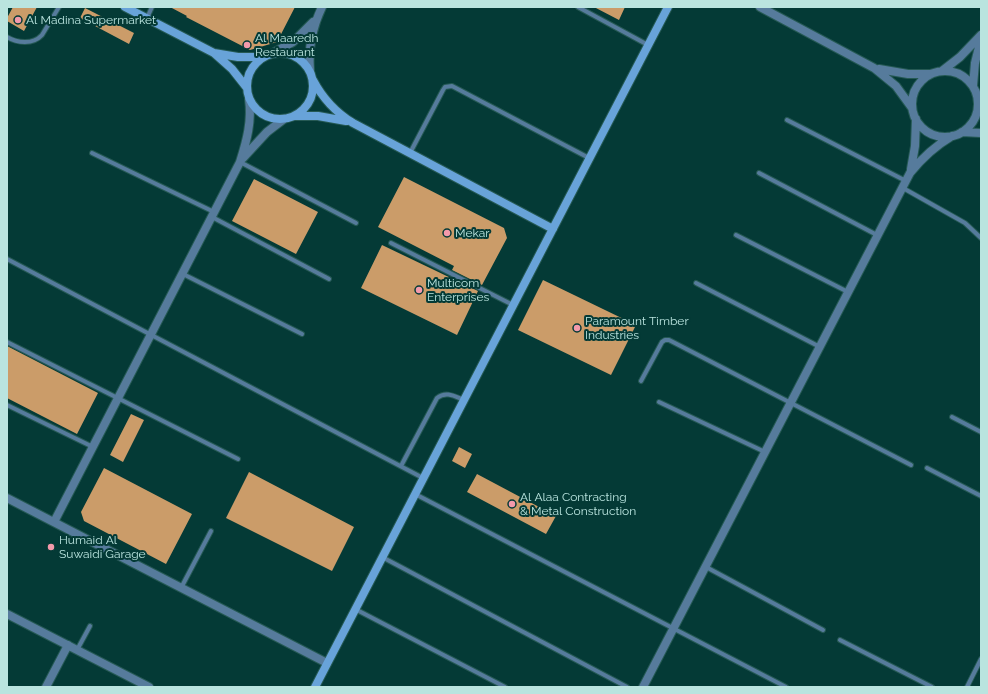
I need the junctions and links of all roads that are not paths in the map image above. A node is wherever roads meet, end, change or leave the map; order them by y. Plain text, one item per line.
1 (59, 7) edge
2 (125, 7) edge
3 (152, 7) edge
4 (322, 7) edge
5 (578, 7) edge
6 (668, 7) edge
7 (760, 7) edge
8 (147, 18) junction
9 (316, 18) junction
10 (981, 34) edge
11 (7, 37) edge
12 (981, 39) edge
13 (648, 45) junction
14 (214, 53) junction
15 (273, 53) junction
16 (263, 57) junction
17 (874, 68) junction
18 (310, 70) junction
19 (942, 71) junction
20 (931, 74) junction
21 (313, 80) junction
22 (973, 86) junction
23 (247, 88) junction
24 (249, 99) junction
25 (979, 99) edge
26 (913, 109) junction
27 (294, 116) junction
28 (284, 119) junction
29 (916, 119) junction
30 (787, 120) dead end
31 (353, 123) junction
32 (962, 132) junction
33 (981, 133) edge
34 (952, 136) junction
35 (92, 153) dead end
36 (410, 153) junction
37 (590, 158) junction
38 (240, 162) junction
39 (759, 173) dead end
40 (906, 181) junction
41 (213, 215) junction
42 (356, 223) dead end
43 (553, 229) junction
44 (736, 236) dead end
45 (877, 236) junction
46 (981, 238) edge
47 (391, 243) dead end
48 (7, 259) edge
49 (183, 274) junction
50 (330, 279) dead end
51 (696, 283) dead end
52 (848, 292) junction
53 (513, 305) junction
54 (152, 334) junction
55 (302, 334) dead end
56 (7, 342) edge
57 (820, 346) junction
58 (641, 381) dead end
59 (118, 398) junction
60 (464, 400) junction
61 (659, 402) dead end
62 (791, 402) junction
63 (7, 405) edge
64 (952, 416) dead end
65 (981, 432) edge
66 (93, 447) junction
67 (765, 452) junction
68 (238, 459) dead end
69 (910, 465) dead end
70 (401, 466) junction
71 (927, 468) dead end
72 (423, 478) junction
73 (415, 494) junction
74 (981, 496) edge
75 (7, 498) edge
76 (54, 522) junction
77 (211, 531) dead end
78 (382, 557) junction
79 (705, 567) junction
80 (181, 588) junction
81 (355, 609) junction
82 (7, 614) edge
83 (90, 626) dead end
84 (673, 628) junction
85 (823, 630) dead end
86 (840, 640) dead end
87 (68, 645) junction
88 (77, 650) junction
89 (981, 659) edge
90 (327, 664) junction
91 (46, 687) edge
92 (149, 687) edge
93 (315, 687) edge
94 (504, 687) edge
95 (627, 687) edge
96 (643, 687) edge
97 (786, 687) edge
98 (932, 687) edge
99 (967, 687) edge

1 - 11 lane
2 - 8 street
3 - 8 lane
4 - 9 street
5 - 13 lane
6 - 13 street
7 - 17 street
8 - 14 street
9 - 15 street
9 - 18 street
10 - 19 street
12 - 22 street
13 - 37 street
14 - 16 street
14 - 23 street
15 - 16 street
15 - 18 street
16 - 23 street
17 - 20 street
17 - 26 street
18 - 21 street
19 - 20 street
19 - 22 street
20 - 26 street
21 - 27 street
21 - 31 street
22 - 25 street
23 - 24 street
24 - 28 street
24 - 38 street
25 - 32 street
26 - 29 street
27 - 28 street
27 - 31 street
28 - 38 street
29 - 34 street
29 - 40 street
30 - 40 lane
31 - 36 street
32 - 33 street
32 - 34 street
34 - 40 street
35 - 41 lane
36 - 37 lane
36 - 43 street
37 - 43 street
38 - 41 street
38 - 42 lane
39 - 45 lane
40 - 45 street
40 - 46 lane
41 - 49 street
41 - 50 lane
43 - 53 street
44 - 52 lane
45 - 52 street
47 - 53 lane
48 - 54 lane
49 - 54 street
49 - 55 lane
51 - 57 lane
52 - 57 street
53 - 60 street
54 - 59 street
54 - 70 lane
56 - 59 lane
57 - 62 street
58 - 62 lane
59 - 66 street
59 - 68 lane
60 - 70 lane
60 - 72 street
61 - 67 lane
62 - 67 street
62 - 69 lane
63 - 66 lane
64 - 65 lane
66 - 76 street
67 - 79 street
70 - 72 lane
71 - 74 lane
72 - 73 street
73 - 78 street
73 - 84 lane
75 - 76 street
76 - 80 street
77 - 80 lane
78 - 81 street
78 - 95 lane
79 - 84 street
79 - 85 lane
80 - 90 street
81 - 90 street
81 - 94 lane
82 - 87 street
83 - 88 lane
84 - 96 street
84 - 97 lane
86 - 98 lane
87 - 88 street
87 - 91 street
88 - 92 street
89 - 99 lane
90 - 93 street

